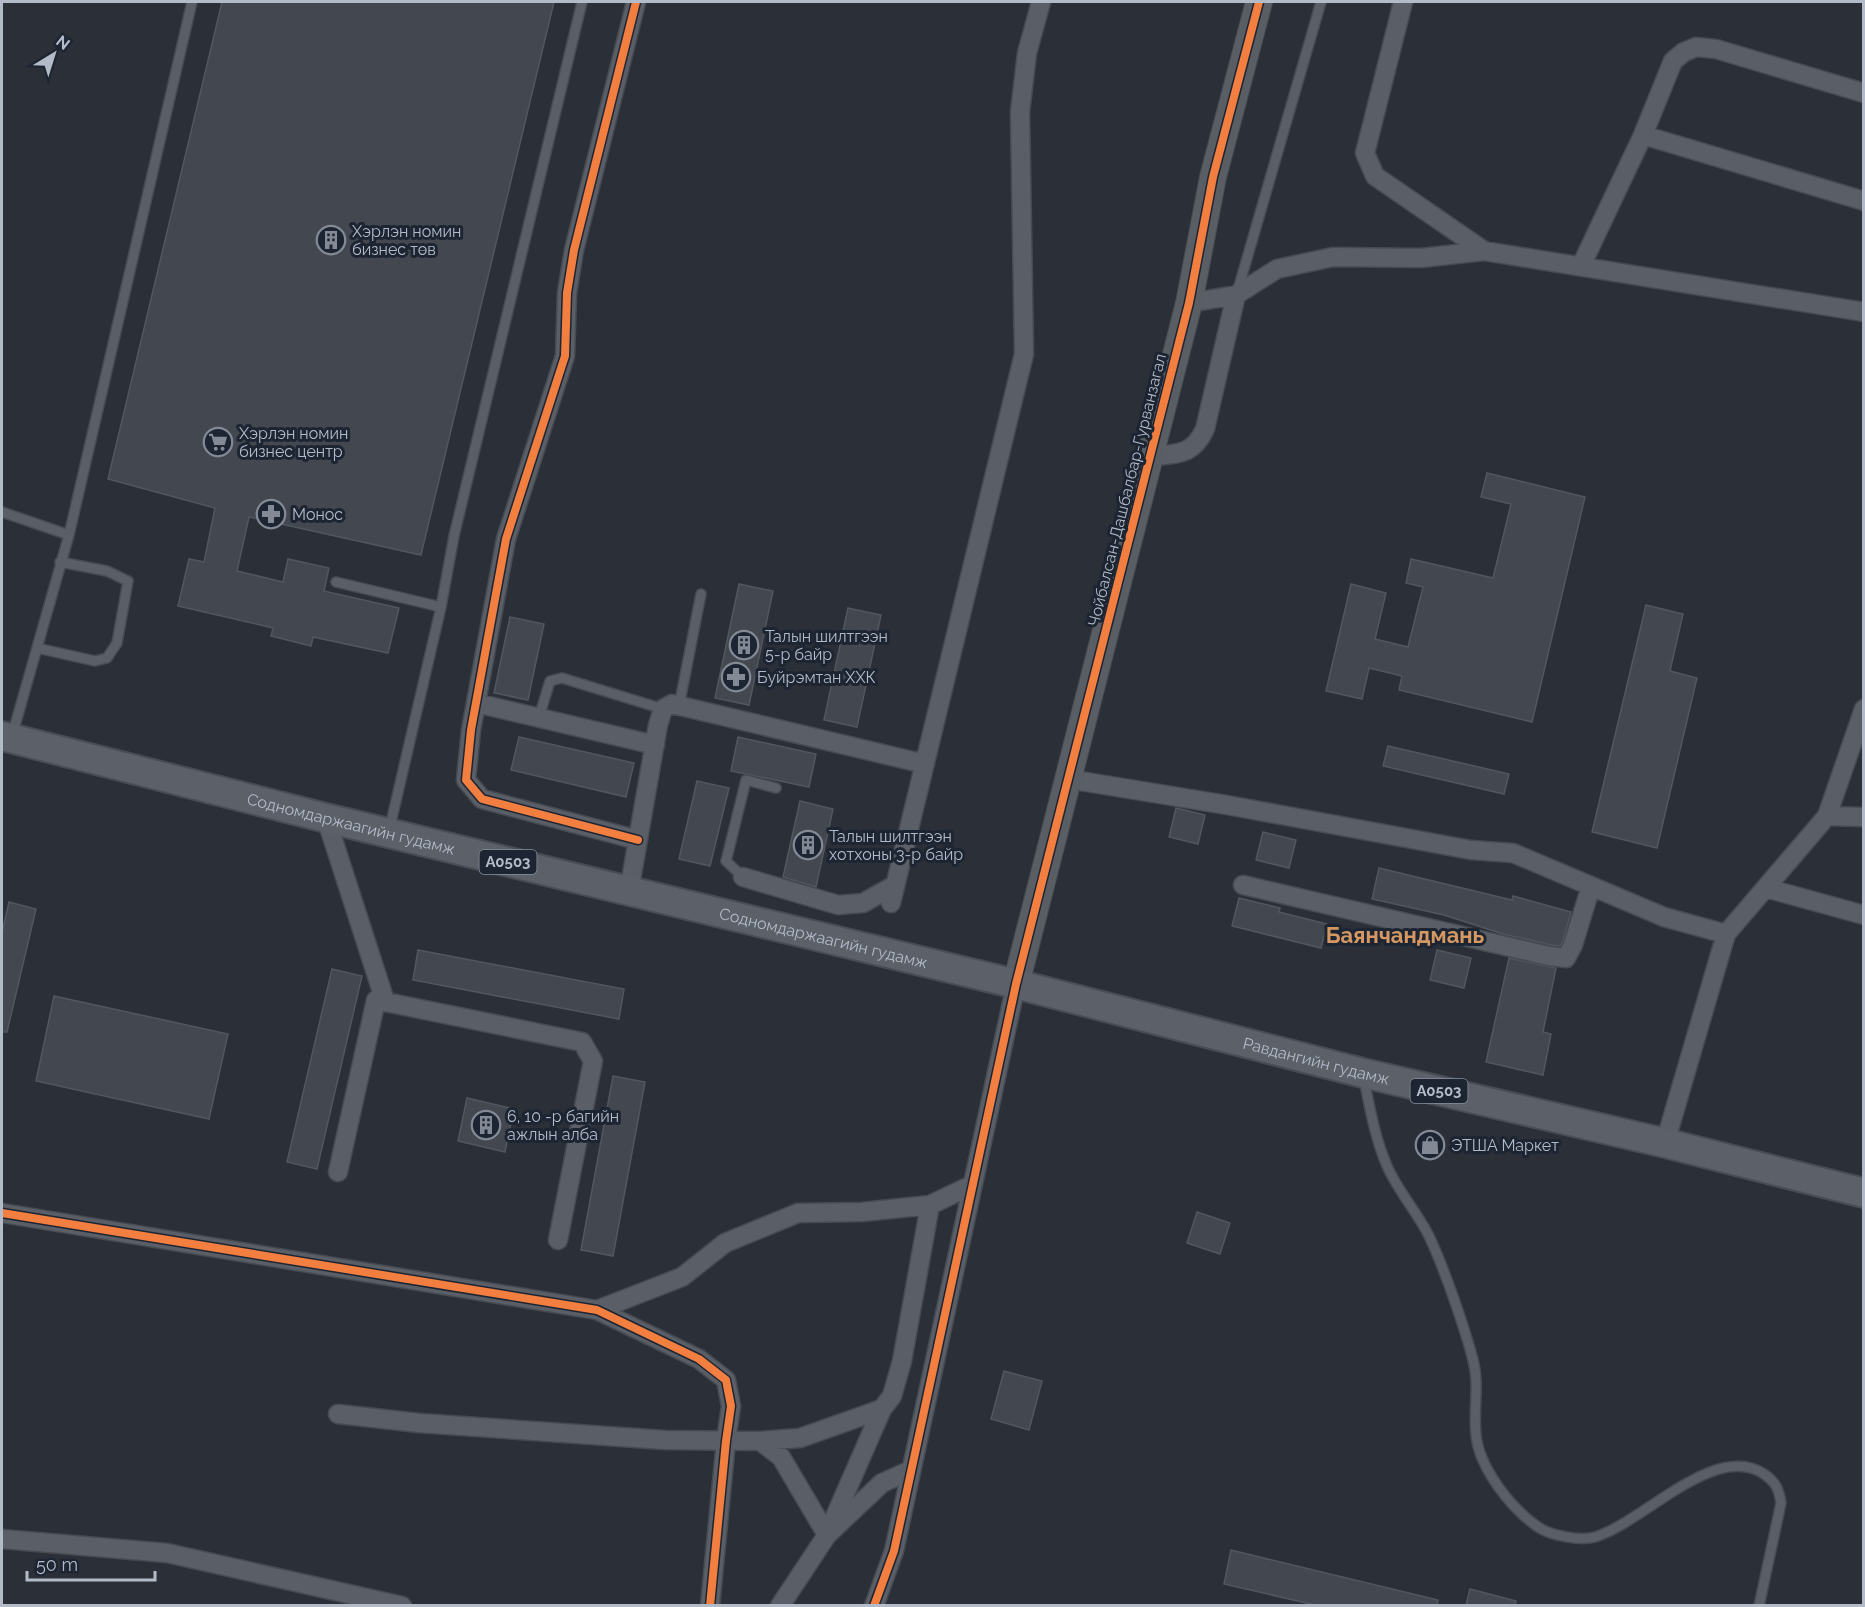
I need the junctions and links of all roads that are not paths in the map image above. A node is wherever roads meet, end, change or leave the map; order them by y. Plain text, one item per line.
1 (192, 2) edge
2 (582, 2) edge
3 (636, 2) edge
4 (1041, 2) edge
5 (1259, 2) edge
6 (1320, 2) edge
7 (1403, 2) edge
8 (1863, 93) edge
9 (1643, 135) junction
10 (1863, 201) edge
11 (1484, 251) junction
12 (1581, 266) junction
13 (1236, 295) junction
14 (1189, 303) junction
15 (1863, 312) edge
16 (1149, 457) junction
17 (2, 512) edge
18 (69, 535) junction
19 (60, 562) junction
20 (336, 582) dead end
21 (701, 594) dead end
22 (441, 607) junction
23 (37, 648) junction
24 (476, 703) junction
25 (671, 707) junction
26 (1863, 709) edge
27 (539, 717) junction
28 (7, 737) edge
29 (655, 745) junction
30 (925, 764) junction
31 (1068, 779) junction
32 (776, 788) dead end
33 (1827, 816) junction
34 (1863, 817) edge
35 (326, 818) junction
36 (388, 834) junction
37 (638, 840) junction
38 (742, 877) joint
39 (895, 885) junction
40 (1243, 885) dead end
41 (1591, 886) junction
42 (1766, 888) junction
43 (629, 891) junction
44 (891, 903) dead end
45 (1863, 915) edge
46 (1726, 934) junction
47 (1016, 984) junction
48 (385, 1001) junction
49 (1363, 1073) junction
50 (1665, 1143) junction
51 (338, 1172) dead end
52 (972, 1185) junction
53 (1863, 1193) edge
54 (930, 1205) junction
55 (2, 1213) edge
56 (558, 1240) dead end
57 (597, 1310) junction
58 (882, 1409) junction
59 (338, 1414) dead end
60 (726, 1440) junction
61 (760, 1441) junction
62 (911, 1470) junction
63 (827, 1535) junction
64 (2, 1539) edge
65 (402, 1605) edge
66 (710, 1605) edge
67 (780, 1605) edge
68 (874, 1605) edge
69 (1759, 1605) edge

1 - 18 lane
2 - 22 lane
3 - 24 street
4 - 30 street
5 - 14 street, Чойбалсан-Дашбалбар-Гурванзагал
6 - 13 lane
7 - 11 street
8 - 9 street
9 - 10 street
9 - 12 street
11 - 12 street
11 - 13 street
12 - 15 street
13 - 14 street
13 - 16 street
14 - 16 street, Чойбалсан-Дашбалбар-Гурванзагал
16 - 31 street, Чойбалсан-Дашбалбар-Гурванзагал
17 - 18 lane
18 - 19 lane
19 - 23 lane
19 - 23 lane
20 - 22 lane
21 - 25 lane
22 - 36 lane
23 - 28 lane
24 - 27 street
24 - 37 street
25 - 27 lane
25 - 29 street
25 - 30 street
26 - 33 street
27 - 29 street
28 - 35 main road, Содномдаржаагийн гудамж / A0503
29 - 37 street
30 - 39 street
31 - 41 street
31 - 47 street, Чойбалсан-Дашбалбар-Гурванзагал
32 - 38 lane
33 - 34 street
33 - 42 street
35 - 36 main road, Содномдаржаагийн гудамж / A0503
35 - 48 street
36 - 43 main road, Содномдаржаагийн гудамж / A0503
37 - 43 street
38 - 39 street
39 - 44 street
40 - 41 street
41 - 46 street
42 - 45 street
42 - 46 street
43 - 47 main road, Содномдаржаагийн гудамж / A0503
46 - 50 street
47 - 49 main road, Равдангийн гудамж / A0503
47 - 52 street
48 - 51 street
48 - 56 street
49 - 50 main road, Равдангийн гудамж / A0503
49 - 69 lane
50 - 53 main road, Равдангийн гудамж / A0503
52 - 54 street
52 - 62 street
54 - 57 street
54 - 58 street
55 - 57 street
57 - 60 street
58 - 61 street
58 - 63 street
59 - 60 street
60 - 61 street
60 - 66 street
61 - 63 street
62 - 63 street
62 - 68 street
63 - 67 street
64 - 65 street

